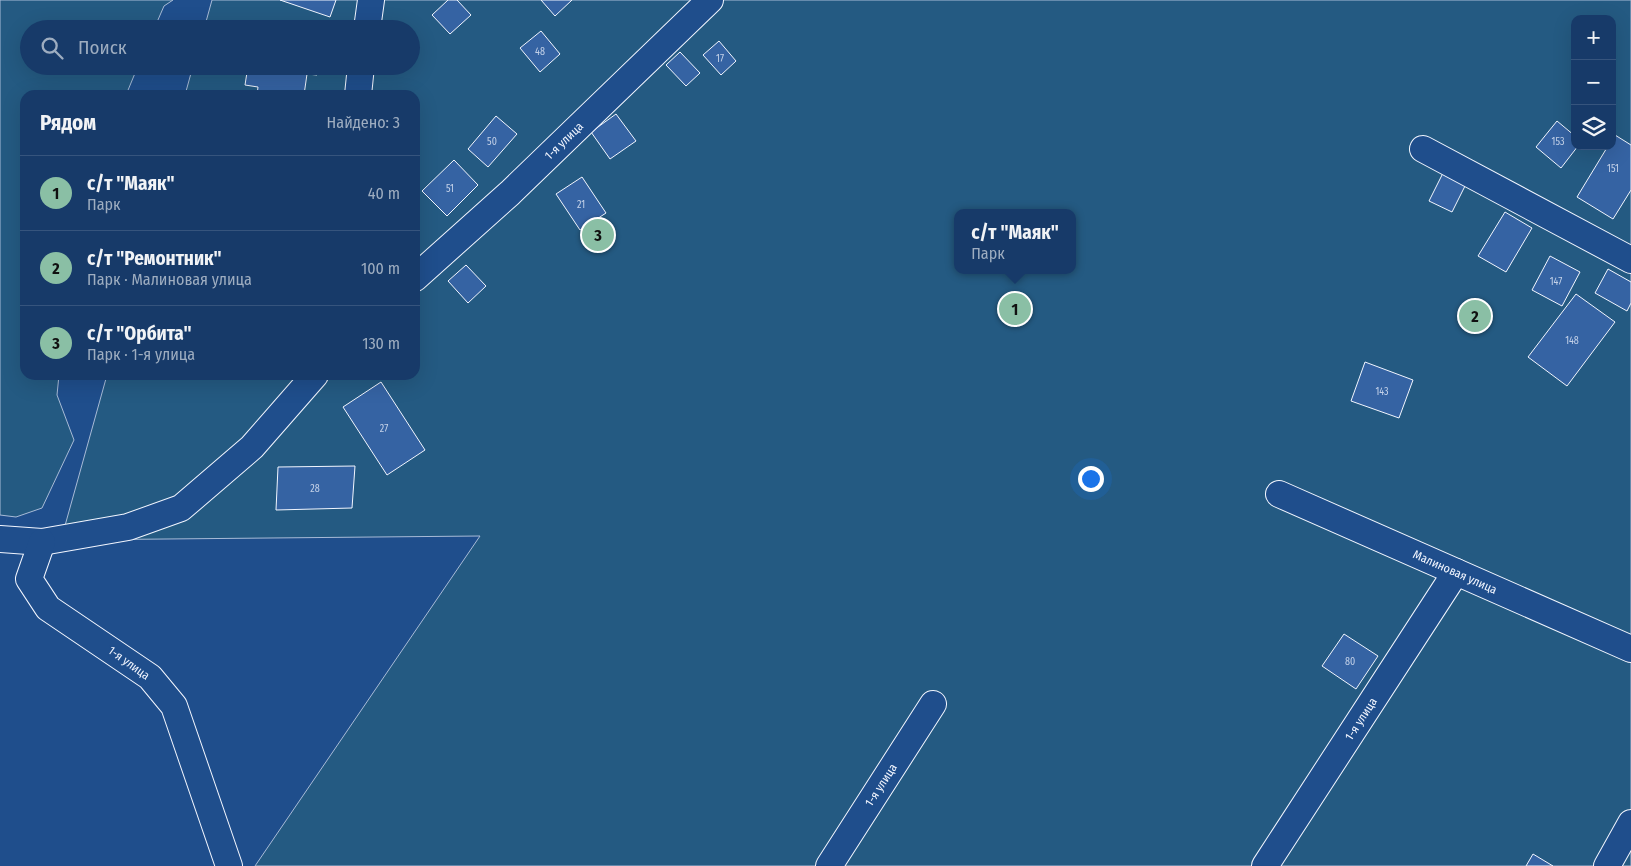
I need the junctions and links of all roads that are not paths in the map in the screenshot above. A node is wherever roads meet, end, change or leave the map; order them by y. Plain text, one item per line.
1 (371, 0) edge
2 (710, 0) edge
3 (368, 20) edge
4 (360, 75) edge
5 (359, 90) edge
6 (1423, 150) dead end
7 (1631, 260) edge
8 (420, 274) edge
9 (311, 380) edge
10 (1279, 494) dead end
11 (0, 538) edge
12 (42, 542) junction
13 (1456, 572) junction
14 (1631, 649) edge
15 (933, 704) dead end
16 (1631, 824) edge
17 (229, 866) edge
18 (829, 866) edge
19 (1265, 866) edge
20 (1606, 866) edge

1 - 3 street
2 - 8 street, 1-я улица
4 - 5 street
6 - 7 street
9 - 12 street
10 - 13 street, Малиновая улица
11 - 12 street
12 - 17 street, 1-я улица
13 - 14 street, Малиновая улица
13 - 19 street, 1-я улица
15 - 18 street, 1-я улица
16 - 20 street

